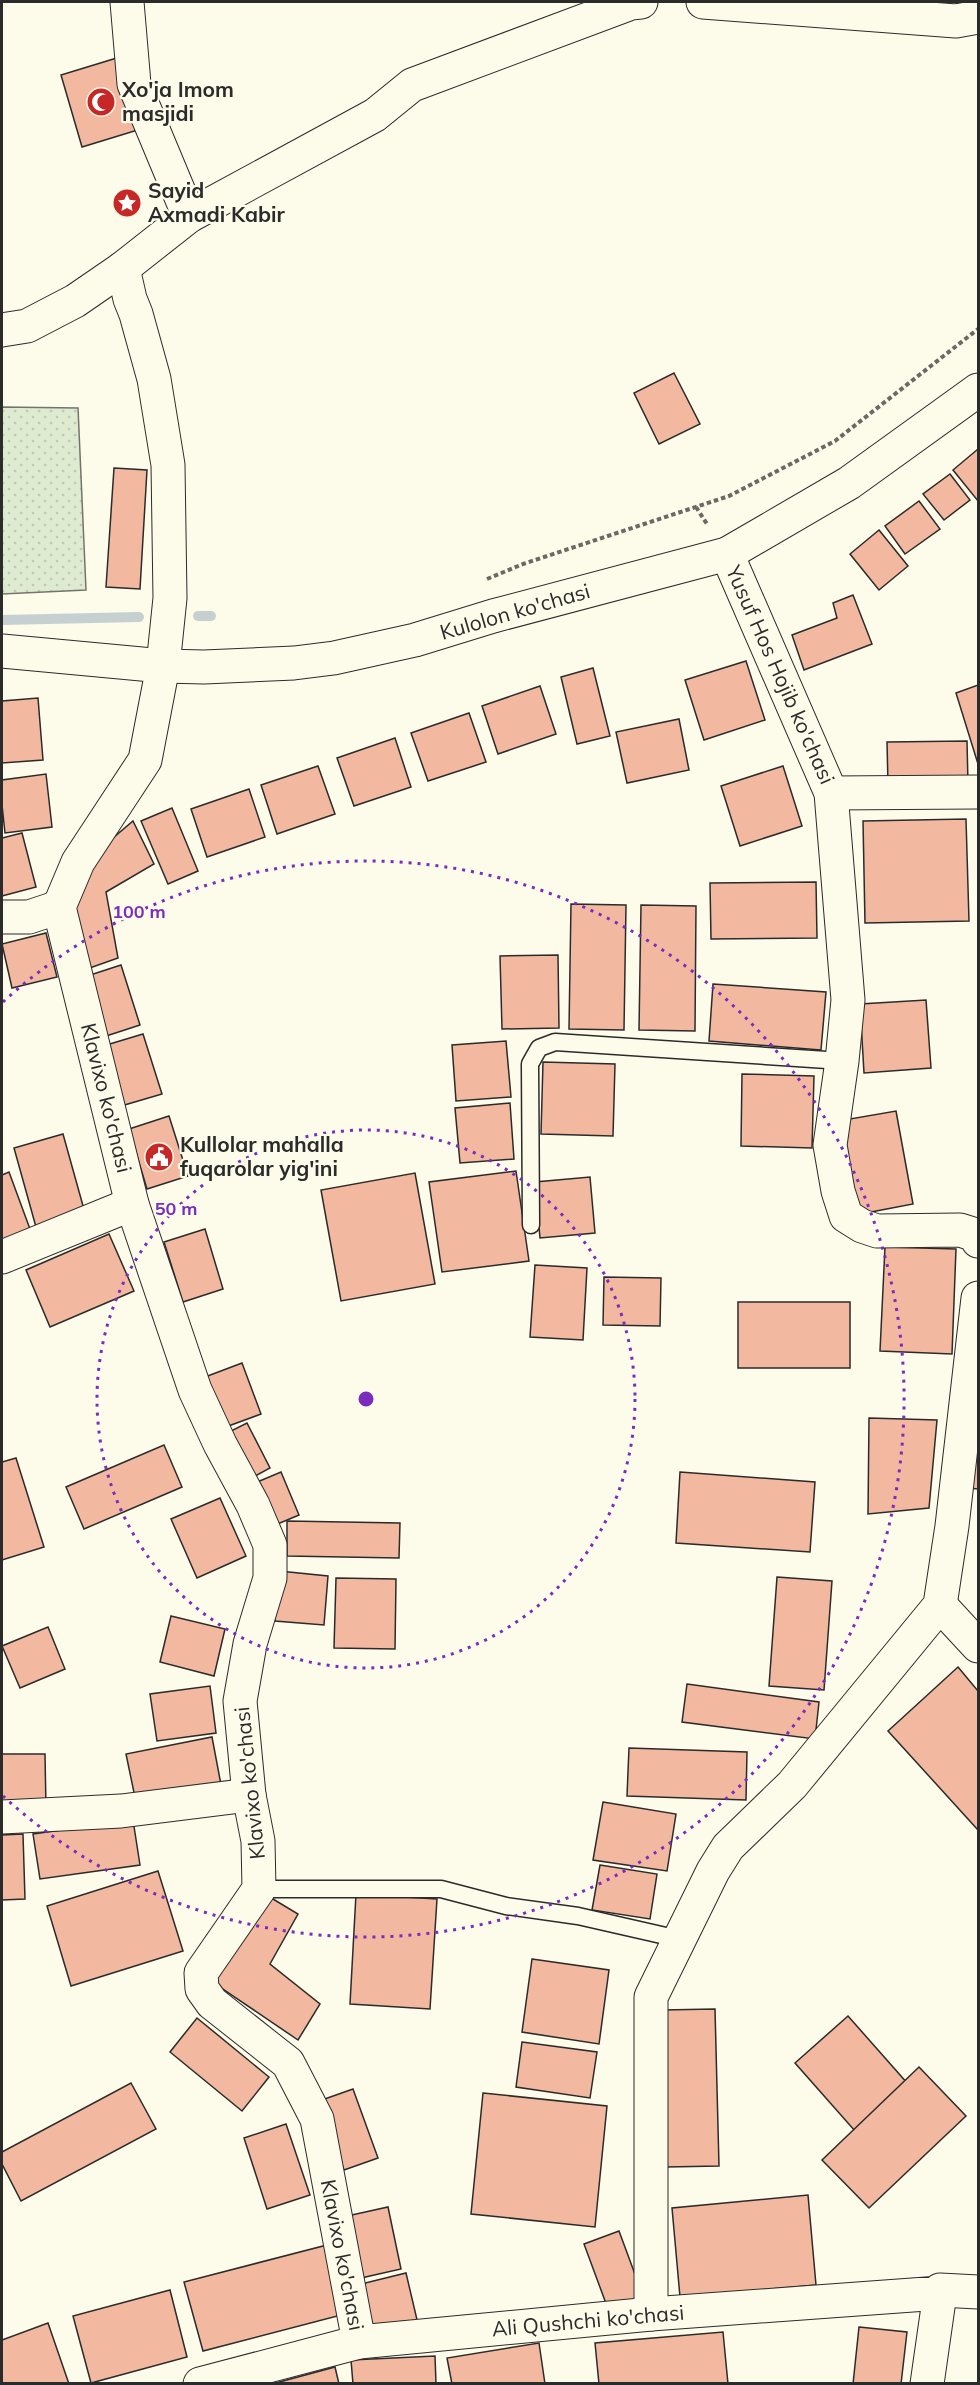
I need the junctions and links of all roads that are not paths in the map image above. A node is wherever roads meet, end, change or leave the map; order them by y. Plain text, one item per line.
1 (127, 2) edge
2 (641, 2) edge
3 (703, 2) edge
4 (978, 17) edge
5 (189, 216) junction
6 (123, 268) junction
7 (2, 330) edge
8 (978, 390) edge
9 (727, 555) junction
10 (2, 651) edge
11 (163, 666) junction
12 (978, 792) edge
13 (831, 793) junction
14 (59, 907) junction
15 (2, 917) edge
16 (842, 1061) junction
17 (132, 1204) junction
18 (531, 1225) dead end
19 (978, 1241) edge
20 (2, 1257) edge
21 (978, 1298) edge
22 (940, 1605) junction
23 (978, 1646) edge
24 (249, 1795) junction
25 (2, 1817) edge
26 (259, 1889) junction
27 (679, 1939) junction
28 (978, 2292) edge
29 (940, 2293) junction
30 (651, 2314) junction
31 (359, 2343) junction
32 (200, 2384) edge
33 (927, 2384) edge

1 - 5 street
2 - 5 street
3 - 4 street
5 - 6 street
6 - 7 street
6 - 11 street
8 - 9 street, Kulolon ko'chasi
9 - 11 street, Kulolon ko'chasi
9 - 13 street, Yusuf Hos Hojib ko'chasi
10 - 11 street, Kulolon ko'chasi
11 - 14 street
12 - 13 street, Yusuf Hos Hojib ko'chasi
13 - 16 street
14 - 15 street
14 - 17 street, Klavixo ko'chasi
16 - 18 lane
16 - 19 street
17 - 20 street
17 - 24 street, Klavixo ko'chasi
21 - 22 street
22 - 23 street
22 - 27 street
24 - 25 street
24 - 26 street, Klavixo ko'chasi
26 - 27 lane
26 - 31 street, Klavixo ko'chasi
27 - 30 street
28 - 29 street, Ali Qushchi ko'chasi
29 - 30 street, Ali Qushchi ko'chasi
29 - 33 street
30 - 31 street, Ali Qushchi ko'chasi
31 - 32 street, Ali Qushchi ko'chasi

